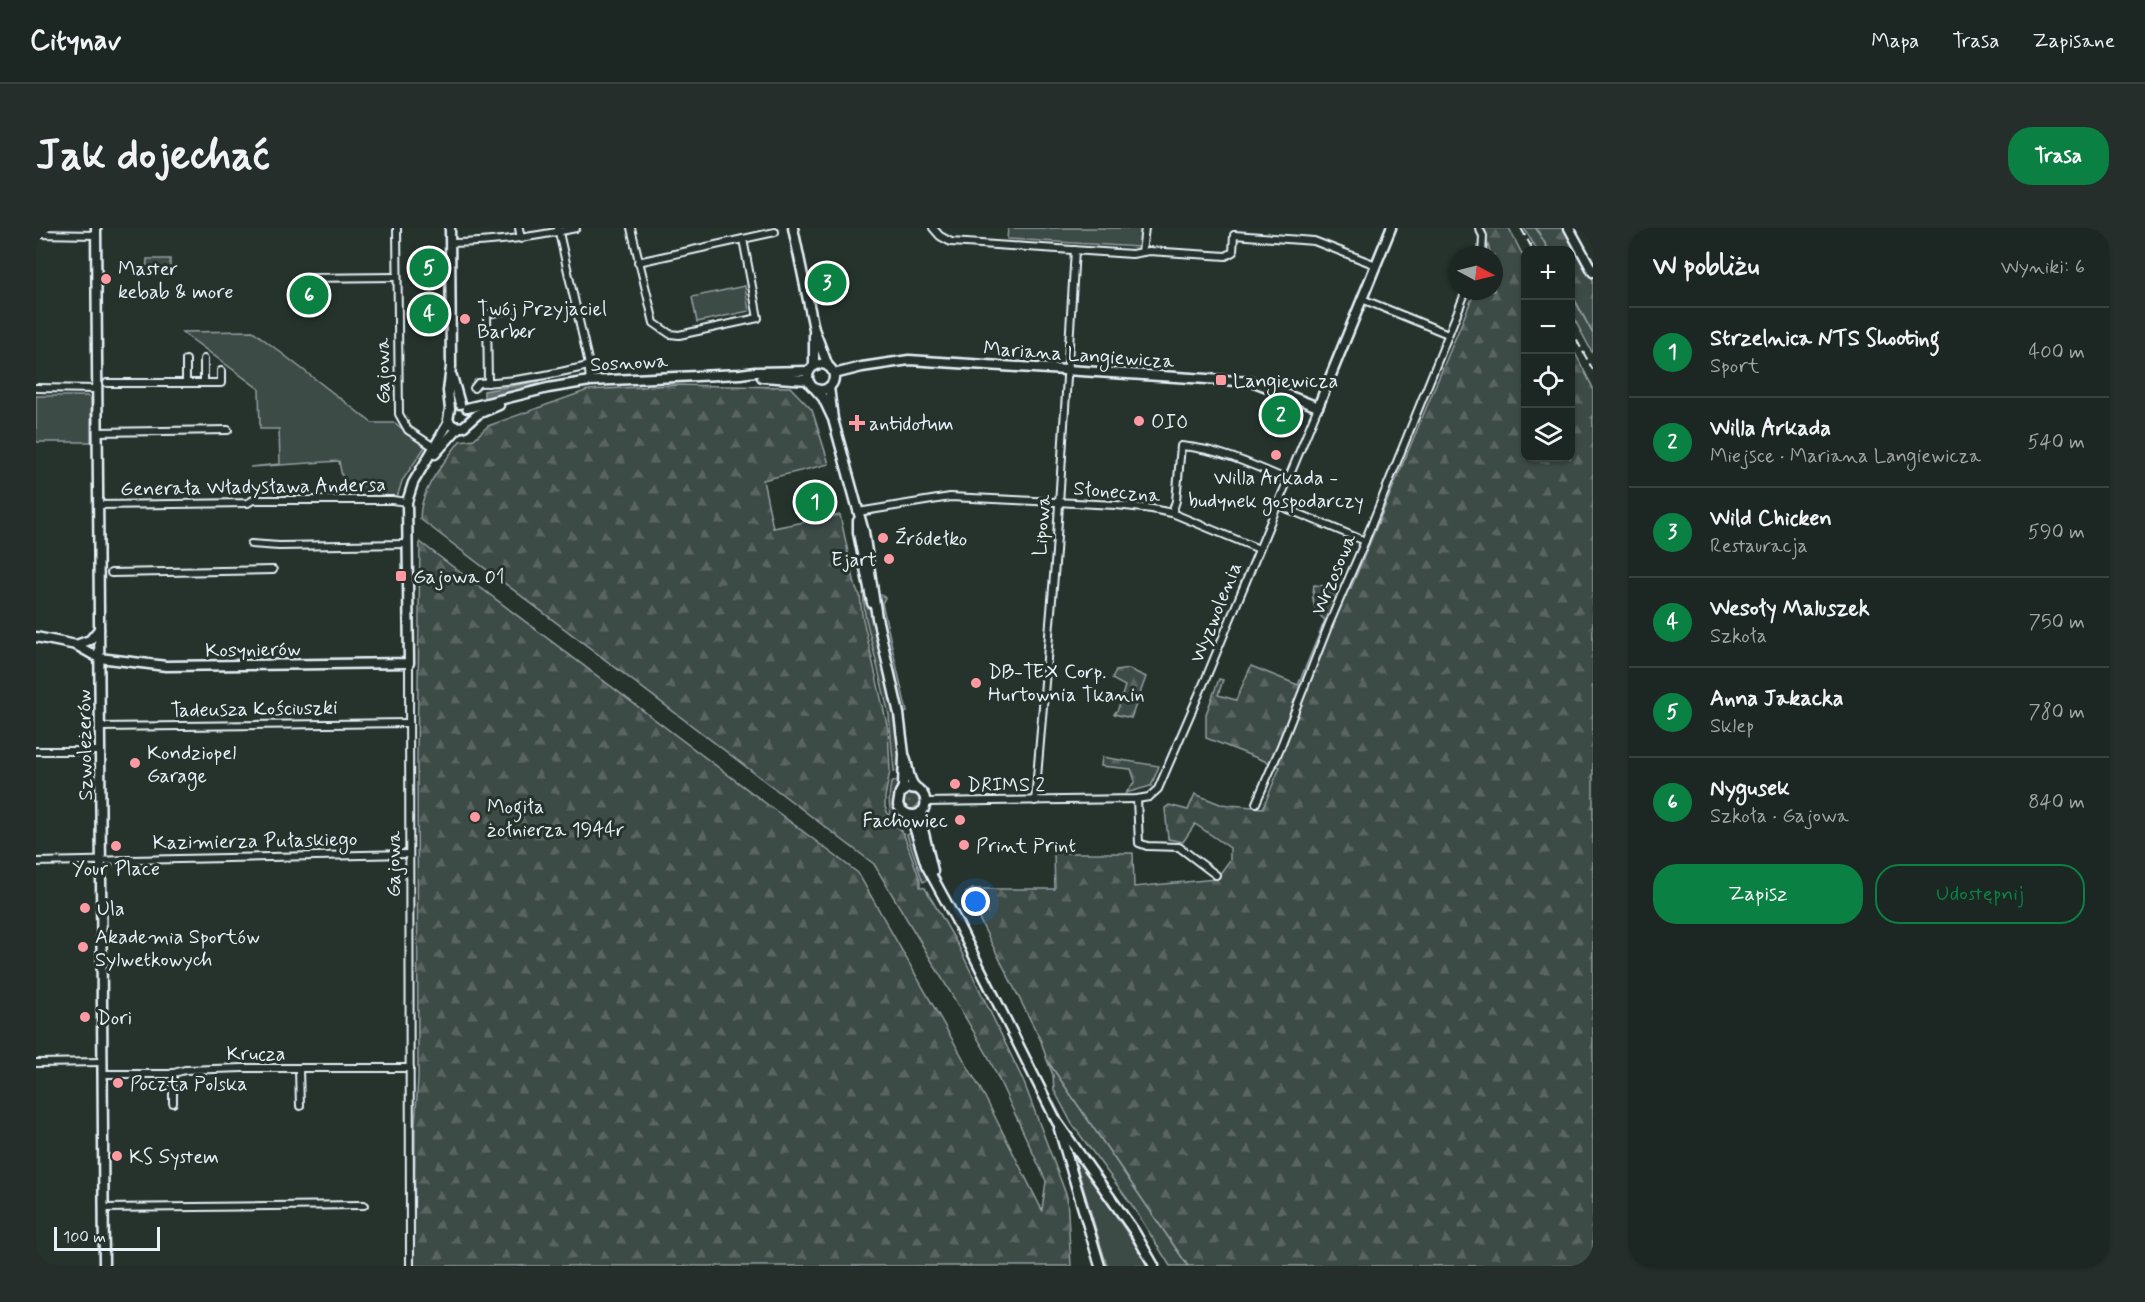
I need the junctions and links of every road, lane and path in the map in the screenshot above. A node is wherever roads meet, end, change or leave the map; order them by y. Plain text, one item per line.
1 (397, 228) edge
2 (450, 228) edge
3 (519, 228) edge
4 (576, 228) edge
5 (631, 228) edge
6 (793, 228) edge
7 (933, 228) edge
8 (1145, 228) edge
9 (1391, 228) edge
10 (1479, 228) edge
11 (1569, 228) edge
12 (559, 230) edge
13 (96, 232) edge
14 (775, 232) dead end
15 (1234, 232) edge
16 (36, 234) edge
17 (521, 239) junction
18 (743, 239) junction
19 (450, 243) junction
20 (1482, 246) edge
21 (1075, 250) junction
22 (1142, 252) junction
23 (638, 261) junction
24 (1376, 265) junction
25 (1593, 272) edge
26 (397, 277) junction
27 (300, 281) dead end
28 (1362, 299) junction
29 (1462, 300) edge
30 (513, 309) dead end
31 (814, 329) junction
32 (1448, 334) junction
33 (204, 359) dead end
34 (186, 360) dead end
35 (588, 366) junction
36 (451, 367) junction
37 (831, 370) junction
38 (1067, 370) junction
39 (221, 371) dead end
40 (810, 372) junction
41 (590, 381) junction
42 (107, 383) dead end
43 (186, 383) junction
44 (204, 383) junction
45 (488, 383) junction
46 (829, 387) junction
47 (36, 388) edge
48 (474, 388) dead end
49 (98, 389) junction
50 (815, 389) junction
51 (521, 396) junction
52 (464, 406) junction
53 (1318, 407) junction
54 (450, 409) junction
55 (833, 419) junction
56 (471, 420) junction
57 (449, 422) junction
58 (458, 428) junction
59 (228, 430) dead end
60 (98, 432) junction
61 (436, 449) junction
62 (1288, 480) junction
63 (407, 502) junction
64 (1059, 502) junction
65 (98, 505) junction
66 (1278, 505) junction
67 (858, 512) junction
68 (1172, 513) junction
69 (1365, 541) junction
70 (251, 544) dead end
71 (407, 544) junction
72 (1259, 549) junction
73 (273, 570) dead end
74 (111, 573) dead end
75 (99, 629) junction
76 (36, 637) edge
77 (76, 645) junction
78 (99, 658) junction
79 (409, 663) junction
80 (409, 723) junction
81 (100, 727) junction
82 (36, 751) edge
83 (100, 752) junction
84 (904, 754) junction
85 (918, 789) junction
86 (900, 793) junction
87 (1137, 800) junction
88 (1035, 801) junction
89 (926, 802) junction
90 (1256, 803) dead end
91 (921, 812) junction
92 (906, 814) junction
93 (409, 854) junction
94 (101, 860) junction
95 (36, 862) edge
96 (1216, 875) dead end
97 (935, 880) junction
98 (102, 1062) junction
99 (36, 1063) edge
100 (411, 1068) junction
101 (299, 1069) junction
102 (173, 1073) junction
103 (102, 1074) junction
104 (173, 1103) dead end
105 (300, 1106) dead end
106 (1057, 1122) junction
107 (364, 1205) dead end
108 (103, 1208) junction
109 (103, 1264) edge
110 (410, 1266) edge
111 (1100, 1266) edge
112 (1154, 1266) edge

1 - 26 street, Gajowa
2 - 19 street
3 - 17 street
4 - 12 street
5 - 23 street
6 - 31 street
7 - 21 street
8 - 22 street
9 - 24 street, Wyzwolenia
10 - 20 street
11 - 25 street
12 - 17 street
12 - 35 street
13 - 16 street
13 - 49 street, Szwoleżerów
14 - 18 street
15 - 22 street
15 - 24 street
17 - 19 street
18 - 23 street
18 - 23 street
19 - 36 street
21 - 22 street
21 - 38 street, Lipowa
24 - 28 street, Wyzwolenia
26 - 27 street
26 - 61 street, Gajowa
28 - 32 street
28 - 53 street, Wyzwolenia
29 - 32 street, Wrzosowa
30 - 45 street
31 - 37 street
31 - 40 street
32 - 69 street, Wrzosowa
33 - 44 street
34 - 43 street
35 - 41 street
35 - 45 street, Sosnowa
36 - 52 street
36 - 54 street
37 - 38 street, Mariana Langiewicza
37 - 40 street
37 - 46 street
38 - 53 street, Mariana Langiewicza
38 - 64 street, Lipowa
39 - 44 street
40 - 41 street, Sosnowa
40 - 50 street
41 - 51 street, Sosnowa
42 - 43 street
43 - 44 street
45 - 48 street, Sosnowa
46 - 50 street
46 - 55 street
47 - 49 street
49 - 60 street, Szwoleżerów
50 - 55 street
51 - 52 street, Sosnowa
51 - 56 street, Sosnowa
52 - 54 street
52 - 56 street
53 - 62 street, Wyzwolenia
54 - 57 street
55 - 67 street
56 - 58 street
57 - 58 street
57 - 61 street, Gajowa
58 - 61 street, Gajowa
59 - 60 street
60 - 65 street, Szwoleżerów
61 - 63 street, Gajowa
62 - 66 street, Wyzwolenia
62 - 68 street
63 - 65 street, Generała Władysława Andersa
63 - 71 street, Gajowa
64 - 67 street, Słoneczna
64 - 68 street, Słoneczna
64 - 88 street, Lipowa
65 - 75 street, Szwoleżerów
66 - 69 street
66 - 72 street, Wyzwolenia
67 - 84 street
68 - 72 street, Słoneczna
69 - 90 street, Wrzosowa
70 - 71 street
71 - 79 street, Gajowa
72 - 87 street, Wyzwolenia
73 - 74 street
75 - 77 street
75 - 78 street, Szwoleżerów
76 - 77 street
77 - 78 street
78 - 79 street, Kosynierów
78 - 81 street, Szwoleżerów
79 - 80 street, Gajowa
80 - 81 street, Tadeusza Kościuszki
80 - 93 street, Gajowa
81 - 83 street, Szwoleżerów
82 - 83 street
83 - 94 street, Szwoleżerów
84 - 85 street
84 - 86 street
85 - 86 street
85 - 89 street
86 - 92 street
87 - 88 street
87 - 96 street
88 - 89 street
89 - 91 street
91 - 92 street
91 - 97 street
92 - 97 street
93 - 94 street, Kazimierza Pułaskiego
93 - 100 street, Gajowa
94 - 95 street, Kazimierza Pułaskiego
94 - 98 street, Szwoleżerów
97 - 106 street
98 - 99 street
98 - 103 street, Szwoleżerów
100 - 101 street, Krucza
100 - 110 street, Gajowa
101 - 102 street, Krucza
101 - 105 street
102 - 103 street, Krucza
102 - 104 street
103 - 108 street, Szwoleżerów
106 - 111 street
106 - 112 street
107 - 108 street
108 - 109 street, Szwoleżerów

